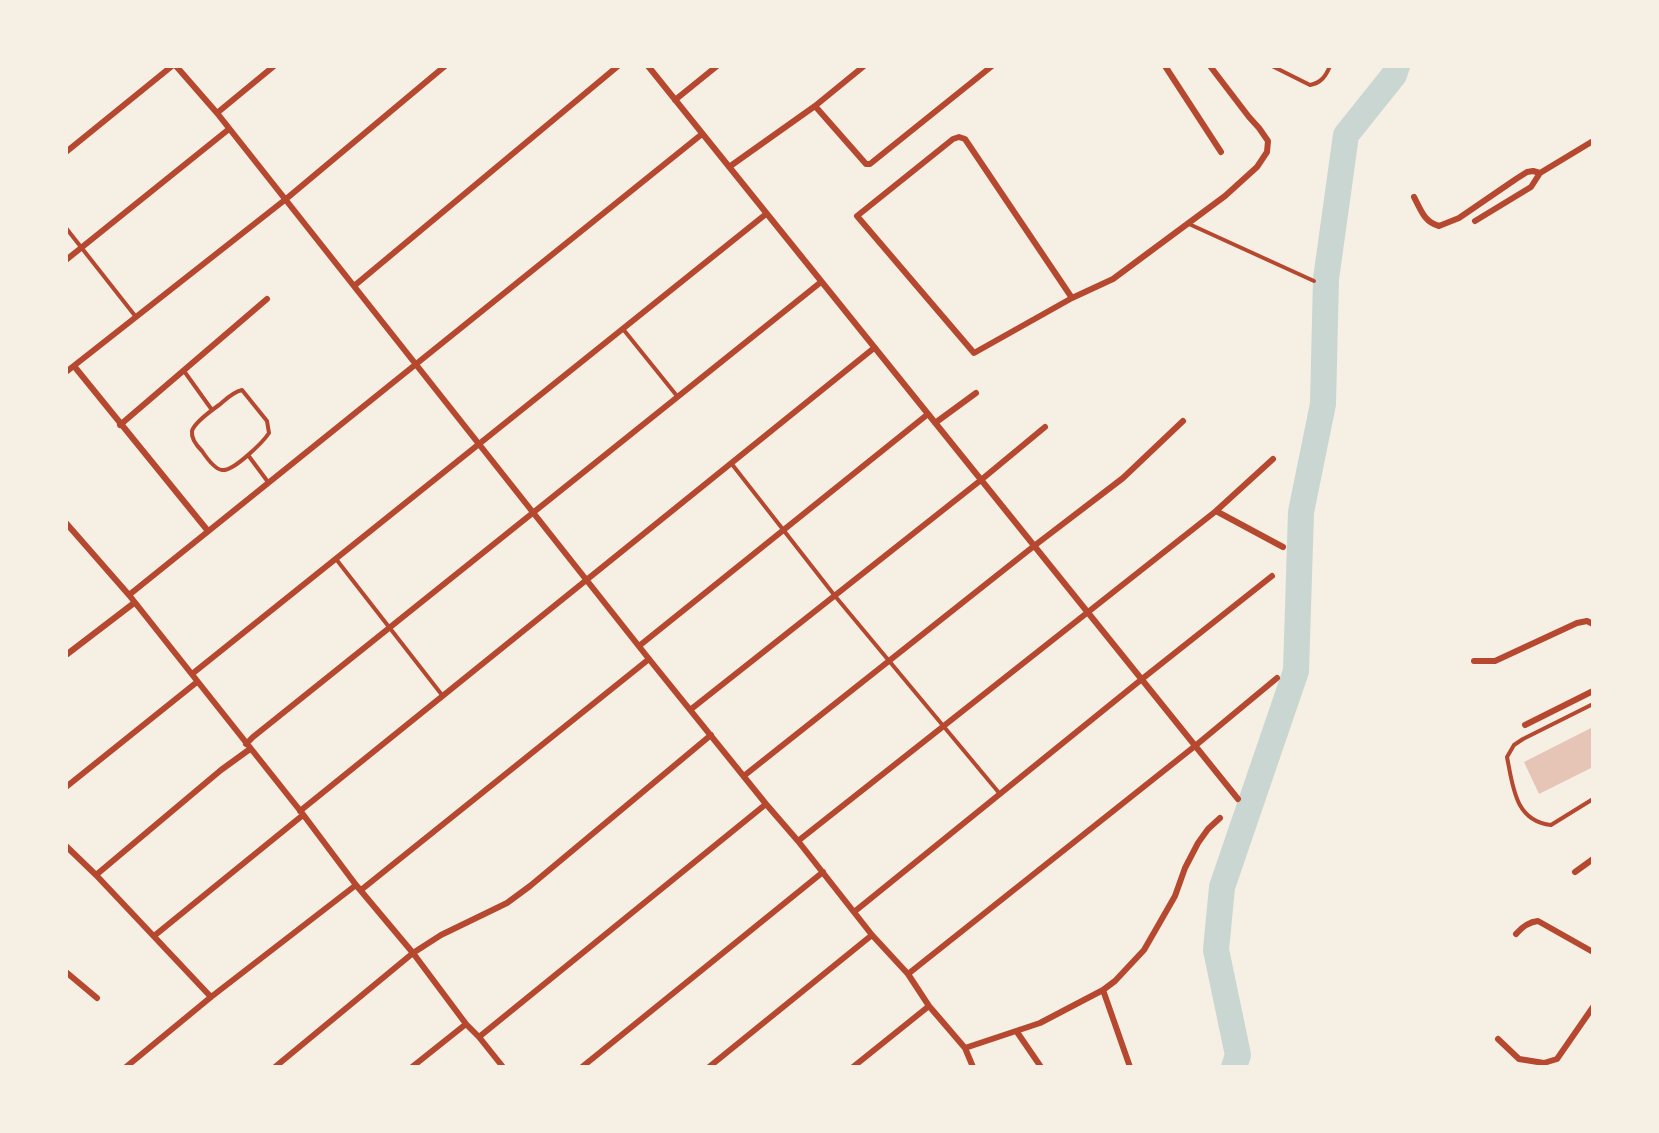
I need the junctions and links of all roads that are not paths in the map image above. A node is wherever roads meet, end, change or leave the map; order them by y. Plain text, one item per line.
1 (174, 66) edge
2 (274, 66) edge
3 (445, 66) edge
4 (618, 66) edge
5 (648, 66) edge
6 (717, 66) edge
7 (864, 66) edge
8 (992, 66) edge
9 (1165, 66) edge
10 (1210, 66) edge
11 (1272, 66) edge
12 (1330, 66) edge
13 (675, 100) junction
14 (815, 106) junction
15 (217, 113) junction
16 (229, 129) junction
17 (702, 134) junction
18 (1593, 141) edge
19 (66, 152) edge
20 (1221, 152) dead end
21 (729, 167) junction
22 (1540, 173) junction
23 (1414, 198) dead end
24 (286, 199) junction
25 (766, 214) junction
26 (1475, 221) dead end
27 (1188, 224) junction
28 (66, 228) edge
29 (81, 248) junction
30 (66, 260) edge
31 (1314, 281) dead end
32 (821, 282) junction
33 (354, 286) junction
34 (1072, 298) junction
35 (267, 299) dead end
36 (136, 317) junction
37 (623, 330) junction
38 (874, 348) junction
39 (416, 364) junction
40 (74, 366) junction
41 (184, 370) junction
42 (66, 372) edge
43 (976, 393) dead end
44 (678, 396) junction
45 (212, 410) junction
46 (928, 414) junction
47 (1183, 421) dead end
48 (935, 423) junction
49 (120, 425) junction
50 (1045, 427) dead end
51 (480, 444) junction
52 (248, 455) junction
53 (1273, 459) dead end
54 (731, 463) junction
55 (981, 480) junction
56 (268, 482) junction
57 (534, 511) junction
58 (1216, 511) junction
59 (67, 525) edge
60 (784, 530) junction
61 (208, 531) junction
62 (1034, 546) junction
63 (1282, 547) dead end
64 (336, 559) junction
65 (1272, 576) dead end
66 (586, 579) junction
67 (129, 595) junction
68 (836, 596) junction
69 (134, 603) junction
70 (1088, 613) junction
71 (1593, 624) edge
72 (388, 628) junction
73 (639, 646) junction
74 (66, 655) edge
75 (649, 659) junction
76 (889, 661) junction
77 (1474, 661) dead end
78 (192, 674) junction
79 (1277, 678) dead end
80 (1142, 679) junction
81 (197, 682) junction
82 (1593, 691) edge
83 (442, 695) junction
84 (1593, 704) edge
85 (690, 710) junction
86 (1525, 725) dead end
87 (943, 727) junction
88 (711, 735) junction
89 (248, 746) junction
90 (1196, 746) junction
91 (745, 775) junction
92 (66, 787) edge
93 (1000, 794) junction
94 (1238, 799) dead end
95 (1593, 799) edge
96 (766, 804) junction
97 (302, 813) junction
98 (1220, 818) dead end
99 (798, 841) junction
100 (66, 846) edge
101 (1593, 859) edge
102 (823, 872) junction
103 (1575, 872) dead end
104 (96, 874) junction
105 (359, 887) junction
106 (854, 912) junction
107 (1516, 934) dead end
108 (872, 935) junction
109 (154, 936) junction
110 (1593, 952) edge
111 (413, 953) junction
112 (66, 972) edge
113 (908, 975) junction
114 (1103, 990) junction
115 (211, 997) junction
116 (97, 998) dead end
117 (929, 1006) junction
118 (1593, 1007) edge
119 (466, 1024) junction
120 (1017, 1032) junction
121 (479, 1037) junction
122 (1498, 1039) dead end
123 (965, 1048) junction
124 (126, 1067) edge
125 (274, 1067) edge
126 (412, 1067) edge
127 (503, 1067) edge
128 (582, 1067) edge
129 (709, 1067) edge
130 (853, 1067) edge
131 (972, 1067) edge
132 (1041, 1067) edge
133 (1130, 1067) edge

1 - 15 street
1 - 19 street
2 - 15 street
3 - 24 street
4 - 33 street
5 - 13 street
6 - 13 street
7 - 14 street
8 - 14 street
9 - 20 street
10 - 27 street
11 - 12 lane
13 - 17 street
14 - 21 street
15 - 16 street
16 - 24 street
16 - 29 street
17 - 21 street
17 - 39 street
18 - 22 street
21 - 25 street
22 - 23 street
22 - 26 street
24 - 33 street
24 - 36 street
25 - 32 street
25 - 37 street
27 - 31 lane
27 - 34 street
28 - 29 lane
29 - 30 street
29 - 36 lane
32 - 38 street
32 - 44 street
33 - 39 street
34 - 34 street
35 - 41 street
36 - 40 street
37 - 44 lane
37 - 51 street
38 - 46 street
38 - 54 street
39 - 51 street
39 - 56 street
40 - 42 street
40 - 49 street
41 - 45 lane
41 - 49 street
43 - 48 street
44 - 57 street
45 - 52 lane
45 - 52 lane
46 - 48 street
46 - 60 street
47 - 62 street
48 - 55 street
49 - 61 street
50 - 55 street
51 - 57 street
51 - 64 street
52 - 56 lane
53 - 58 street
54 - 60 lane
54 - 66 street
55 - 62 street
55 - 68 street
56 - 61 street
57 - 66 street
57 - 72 street
58 - 63 street
58 - 70 street
59 - 67 street
60 - 68 lane
60 - 73 street
61 - 67 street
62 - 70 street
62 - 76 street
64 - 72 lane
64 - 78 street
65 - 80 street
66 - 73 street
66 - 83 street
67 - 69 street
68 - 76 lane
68 - 85 street
69 - 74 street
69 - 78 street
70 - 80 street
70 - 87 street
71 - 77 street
72 - 83 lane
72 - 89 street
73 - 75 street
75 - 85 street
75 - 105 street
76 - 87 lane
76 - 91 street
78 - 81 street
79 - 90 street
80 - 90 street
80 - 93 street
81 - 89 street
81 - 92 street
82 - 86 street
83 - 97 street
84 - 95 lane
85 - 88 street
87 - 93 lane
87 - 99 street
88 - 91 street
88 - 111 street
89 - 97 street
89 - 104 street
90 - 94 street
90 - 113 street
91 - 96 street
93 - 106 street
96 - 99 street
96 - 121 street
97 - 105 street
97 - 109 street
98 - 114 street
99 - 102 street
100 - 104 street
101 - 103 street
102 - 106 street
102 - 128 street
104 - 109 street
105 - 111 street
105 - 115 street
106 - 108 street
107 - 110 street
108 - 113 street
108 - 129 street
109 - 115 street
111 - 119 street
111 - 125 street
112 - 116 street
113 - 117 street
114 - 120 street
114 - 133 street
115 - 124 street
117 - 123 street
117 - 130 street
118 - 122 street
119 - 121 street
119 - 126 street
120 - 123 street
120 - 132 street
121 - 127 street
123 - 131 street

